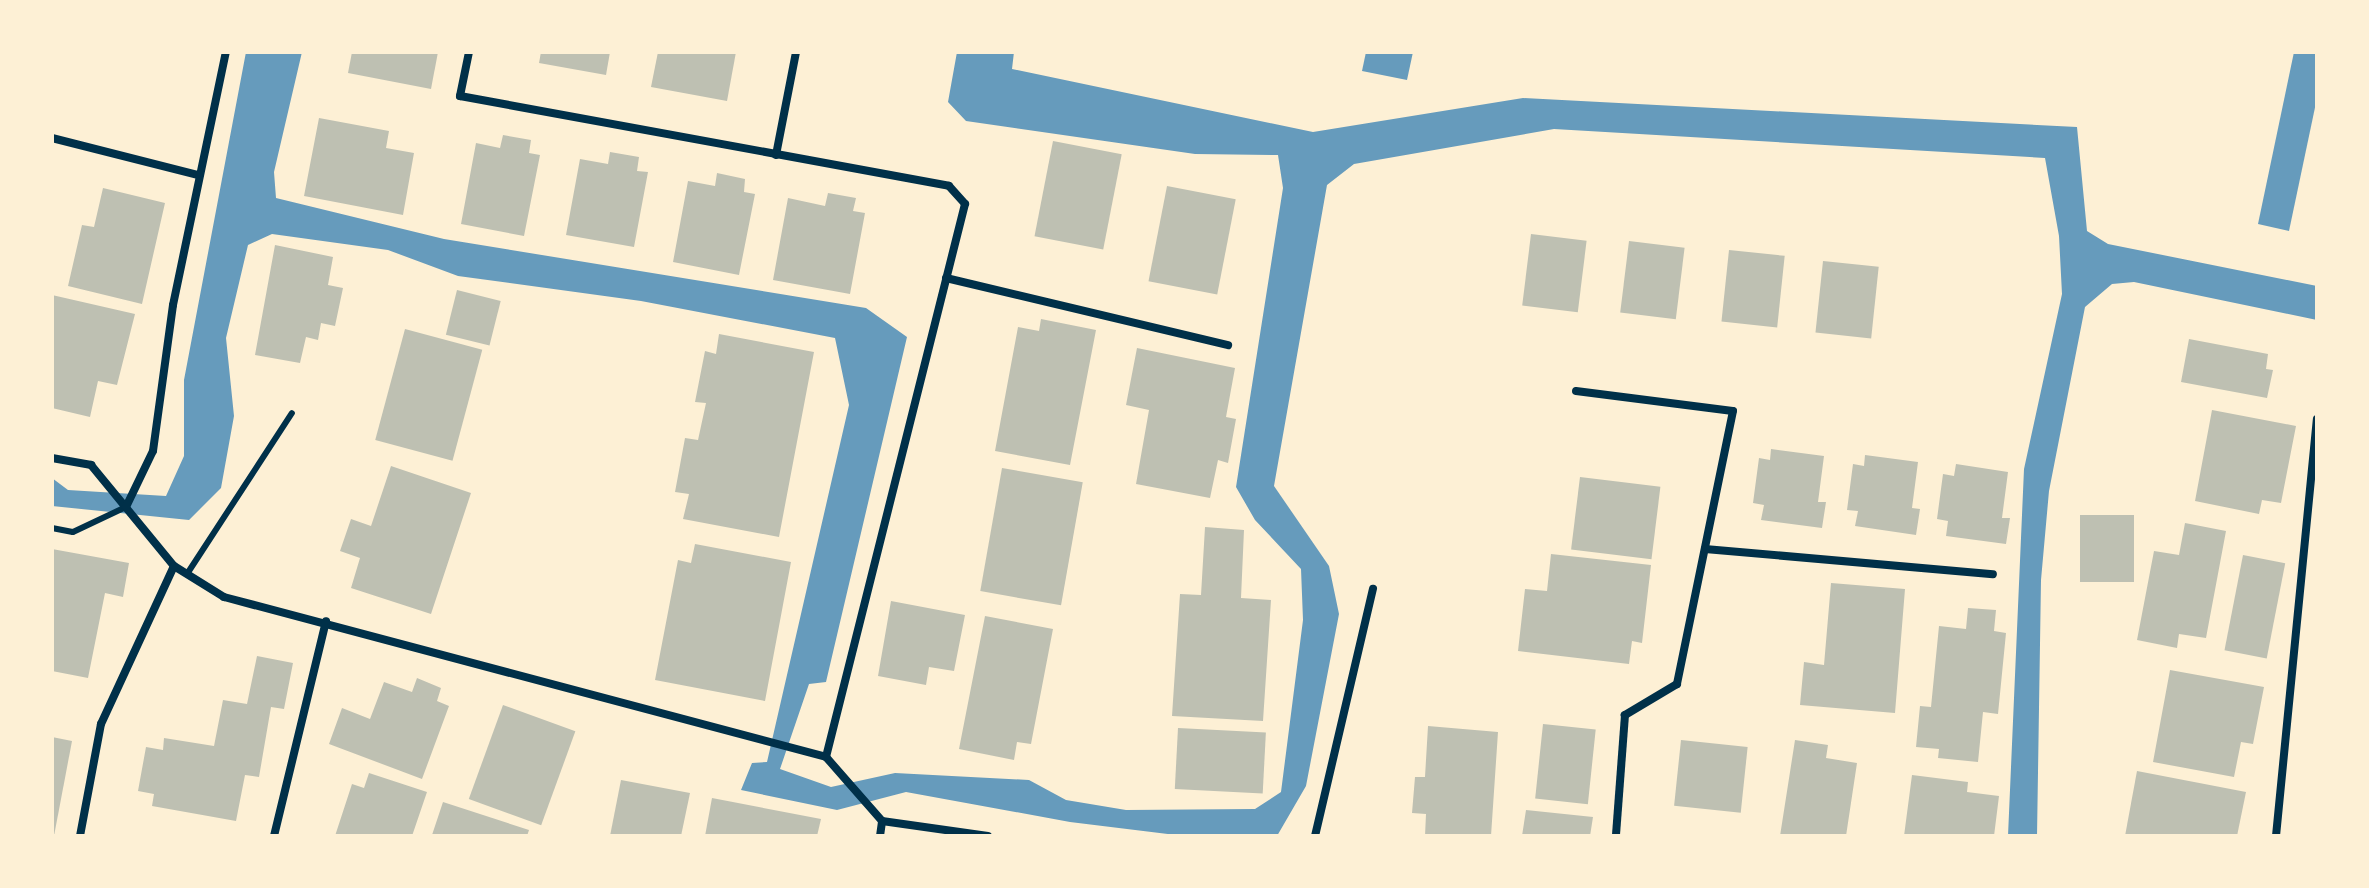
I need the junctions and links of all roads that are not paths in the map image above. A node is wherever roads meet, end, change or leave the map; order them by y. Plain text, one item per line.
1 (226, 52) edge
2 (469, 52) edge
3 (796, 52) edge
4 (52, 138) edge
5 (776, 155) junction
6 (198, 175) junction
7 (946, 278) junction
8 (1228, 345) dead end
9 (1576, 391) dead end
10 (292, 413) dead end
11 (2317, 419) edge
12 (52, 458) edge
13 (126, 507) junction
14 (2305, 511) junction
15 (2317, 512) edge
16 (52, 528) edge
17 (1705, 549) junction
18 (174, 566) junction
19 (187, 574) junction
20 (1993, 574) dead end
21 (1373, 589) dead end
22 (326, 621) junction
23 (826, 757) junction
24 (882, 821) junction
25 (80, 836) edge
26 (274, 836) edge
27 (880, 836) edge
28 (988, 836) edge
29 (1315, 836) edge
30 (1616, 836) edge
31 (2276, 836) edge

1 - 6 street
2 - 5 street
3 - 5 street
4 - 6 street
5 - 7 street
6 - 13 street
7 - 8 street
7 - 23 street
9 - 17 street
10 - 19 lane
11 - 14 street
12 - 13 street
13 - 16 lane
13 - 18 street
14 - 15 street
14 - 31 street
17 - 20 street
17 - 30 street
18 - 19 street
18 - 25 street
19 - 22 street
21 - 29 street
22 - 23 street
22 - 26 street
23 - 24 street
24 - 27 street
24 - 28 street

